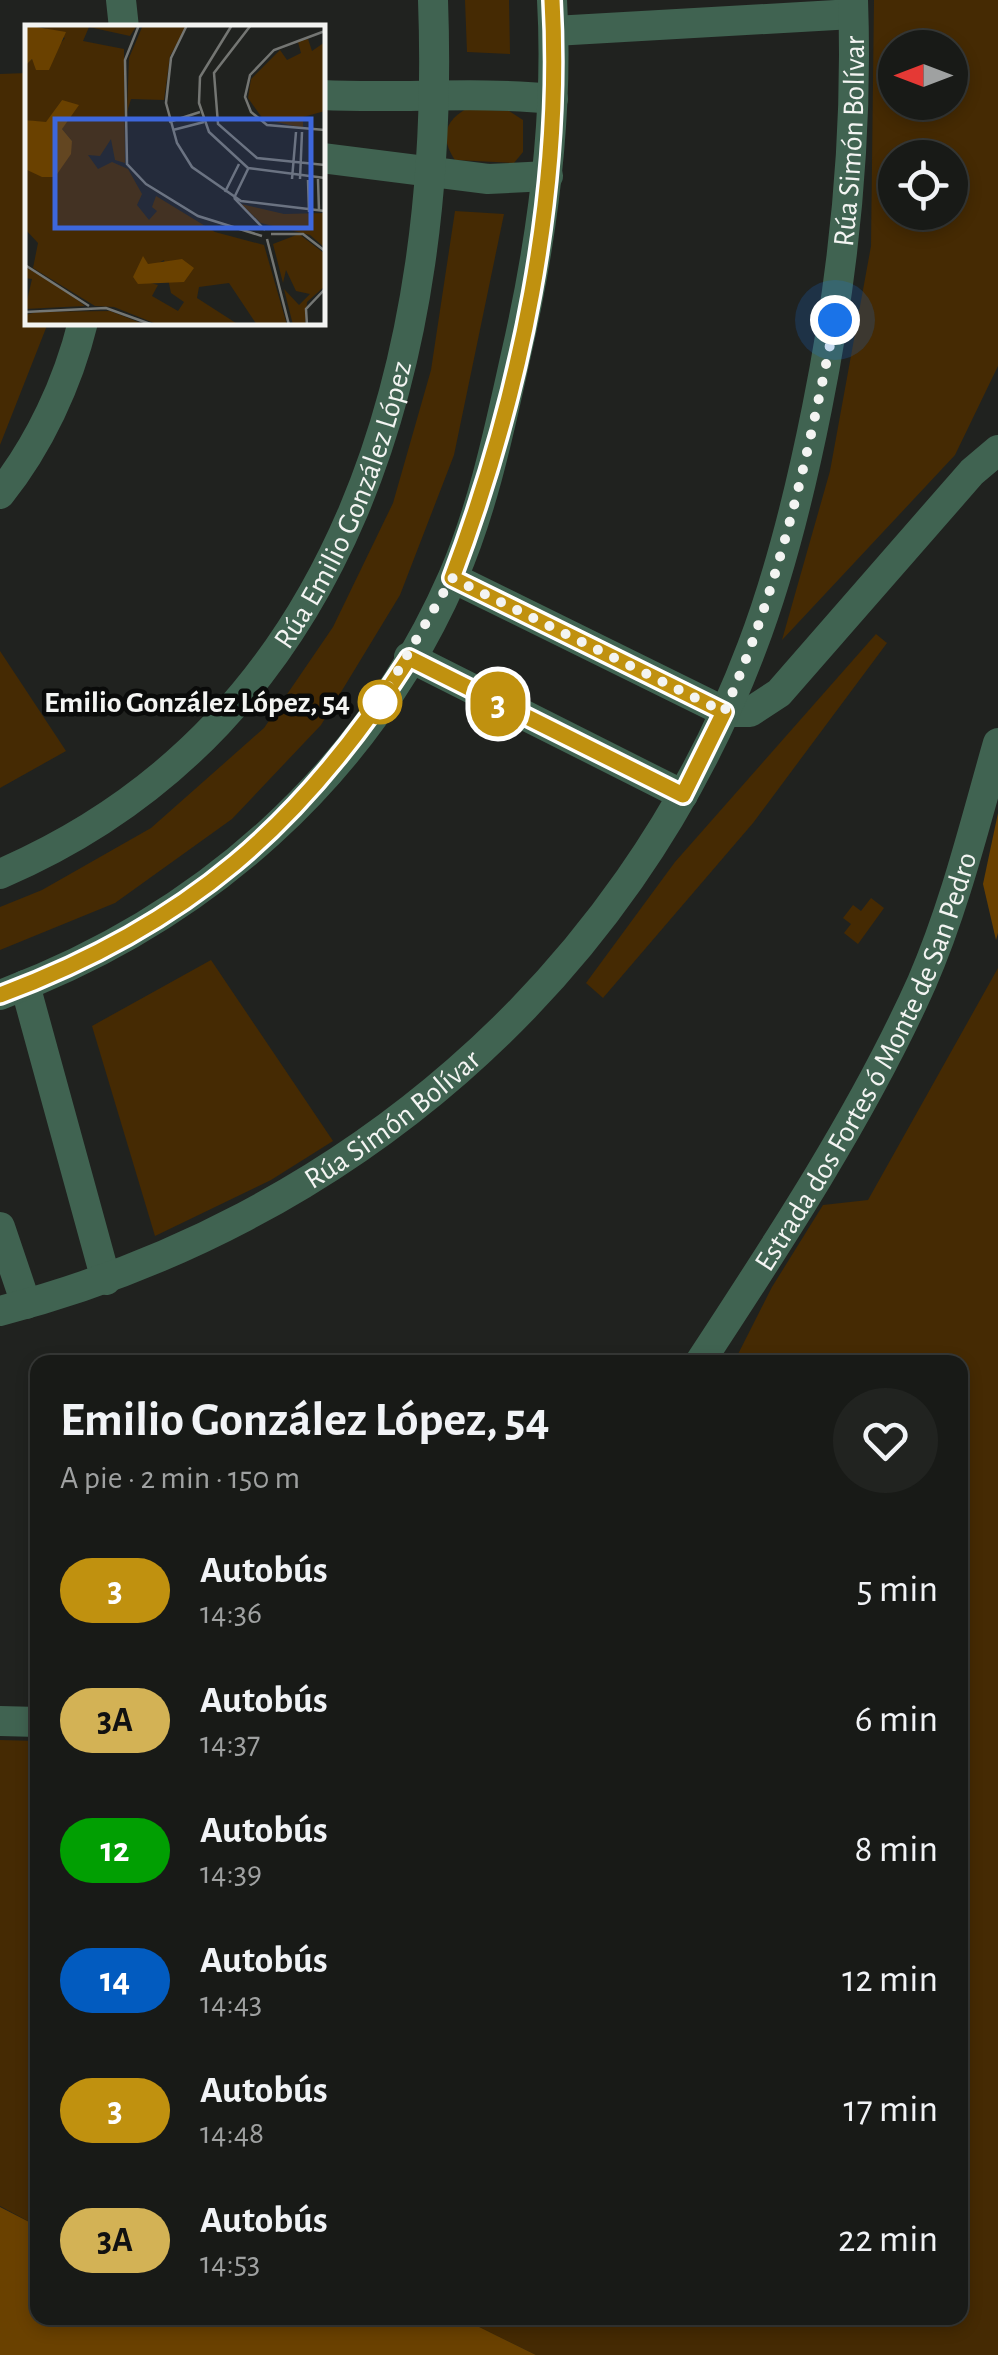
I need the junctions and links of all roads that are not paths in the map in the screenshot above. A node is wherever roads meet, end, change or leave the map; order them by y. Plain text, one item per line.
1 (120, 0) edge
2 (433, 0) edge
3 (853, 7) edge
4 (553, 15) edge
5 (124, 25) edge
6 (325, 95) edge
7 (434, 97) junction
8 (553, 100) junction
9 (325, 158) edge
10 (429, 174) junction
11 (548, 176) junction
12 (82, 325) edge
13 (998, 450) edge
14 (0, 494) edge
15 (452, 578) junction
16 (409, 658) junction
17 (724, 712) junction
18 (998, 744) edge
19 (683, 795) junction
20 (0, 874) edge
21 (13, 990) edge
22 (0, 1227) edge
23 (106, 1280) junction
24 (13, 1308) edge
25 (704, 1355) edge
26 (0, 1721) edge
27 (30, 1722) edge

1 - 5 street
2 - 7 street, Rúa Emilio González López
3 - 4 street
3 - 17 street, Rúa Simón Bolívar
4 - 8 street
6 - 7 street
7 - 8 street
7 - 10 street, Rúa Emilio González López
8 - 11 street
9 - 10 street
10 - 11 street
10 - 20 street, Rúa Emilio González López
11 - 15 street
12 - 14 street
13 - 17 street
15 - 16 street
15 - 17 street
16 - 19 street
16 - 21 street
17 - 19 street, Rúa Simón Bolívar
18 - 25 street, Estrada dos Fortes ó Monte de San Pedro
19 - 23 street, Rúa Simón Bolívar
21 - 23 street
22 - 24 street
23 - 24 street, Rúa Simón Bolívar
26 - 27 street

